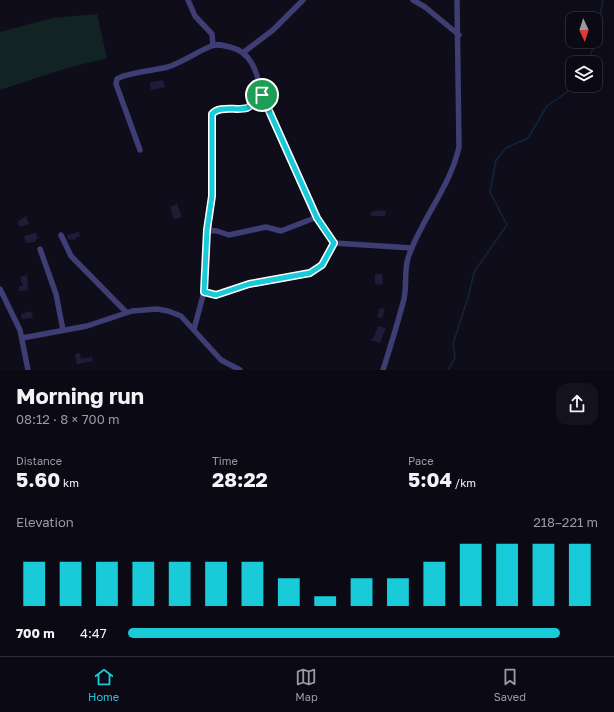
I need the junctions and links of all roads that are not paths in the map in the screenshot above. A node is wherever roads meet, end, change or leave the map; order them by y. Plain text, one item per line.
1 (188, 0) edge
2 (303, 0) edge
3 (413, 0) edge
4 (457, 0) edge
5 (459, 35) junction
6 (213, 45) junction
7 (244, 52) junction
8 (262, 95) junction
9 (140, 150) dead end
10 (317, 218) junction
11 (207, 230) junction
12 (62, 235) dead end
13 (334, 243) junction
14 (412, 248) junction
15 (40, 249) dead end
16 (0, 289) edge
17 (204, 292) junction
18 (126, 312) junction
19 (194, 329) junction
20 (63, 330) junction
21 (22, 338) junction
22 (28, 370) edge
23 (240, 370) edge
24 (383, 370) edge

1 - 6 street
2 - 7 street
3 - 5 street
4 - 5 street
5 - 14 street
6 - 7 street
6 - 9 street
7 - 8 street
8 - 10 street
8 - 11 street
10 - 11 street
10 - 13 street
11 - 17 street
12 - 18 street
13 - 14 street
13 - 17 street
14 - 24 street
15 - 20 street
16 - 21 street
17 - 19 street
18 - 19 street
18 - 20 street
19 - 23 street
20 - 21 street
21 - 22 street

